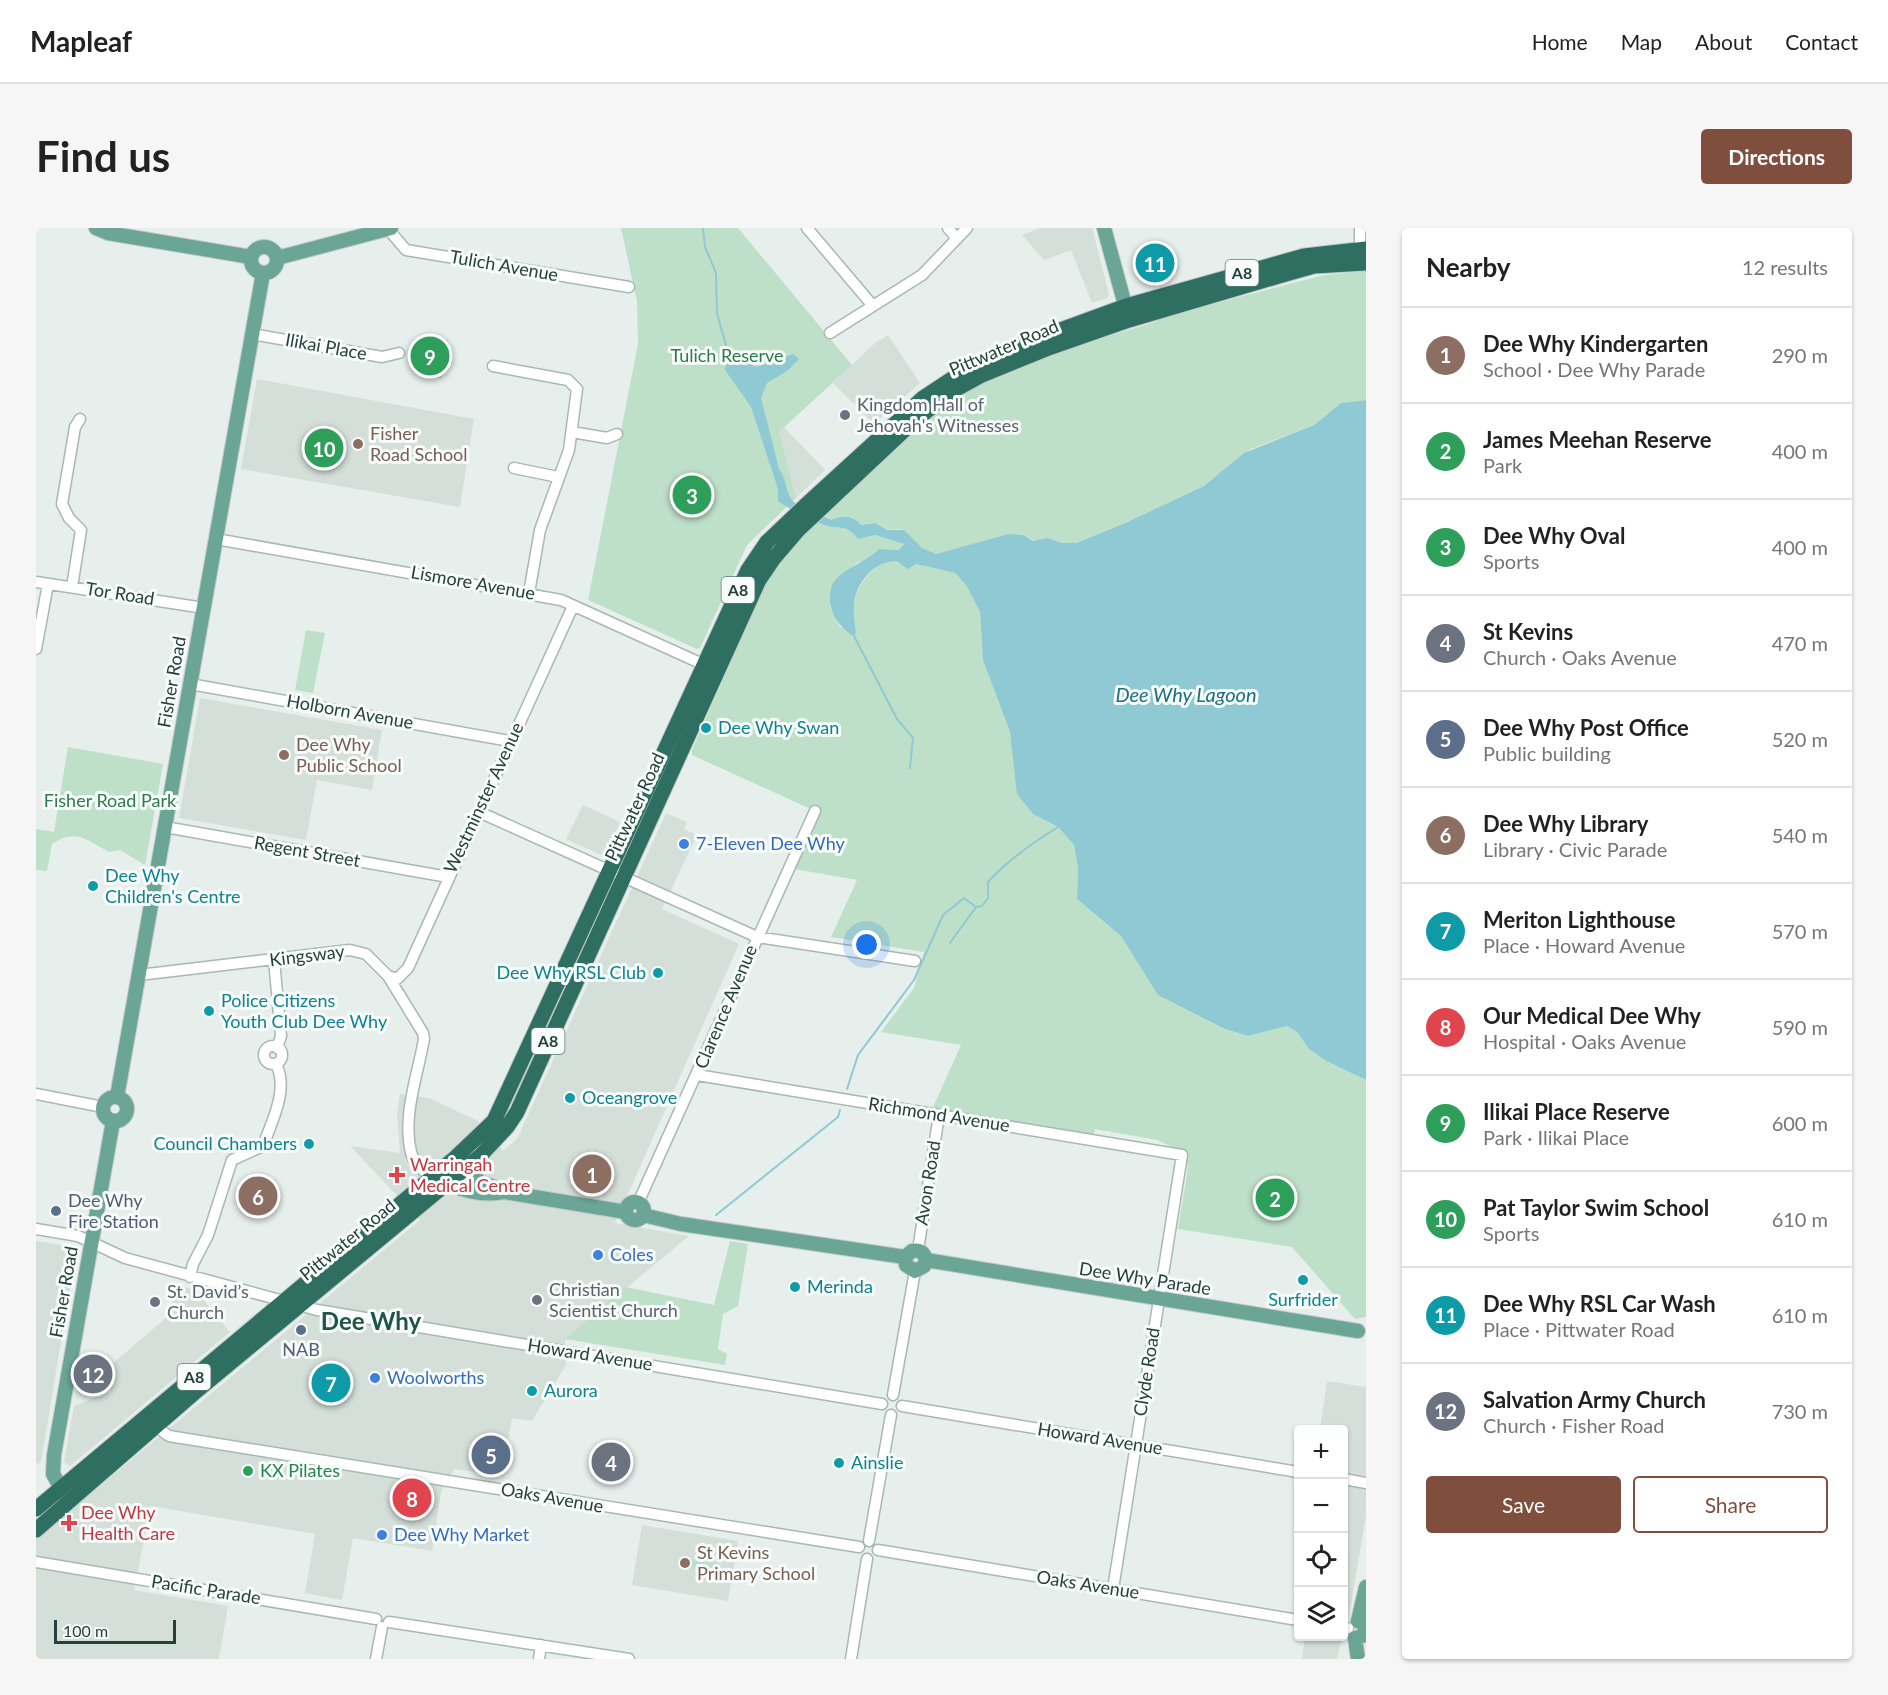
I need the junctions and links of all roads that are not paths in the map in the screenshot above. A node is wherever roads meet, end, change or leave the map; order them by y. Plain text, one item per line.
1 (96, 228) edge
2 (807, 228) edge
3 (948, 228) edge
4 (967, 228) edge
5 (1104, 228) edge
6 (1360, 228) edge
7 (390, 229) edge
8 (957, 239) junction
9 (1364, 254) edge
10 (251, 256) junction
11 (277, 258) junction
12 (263, 273) junction
13 (629, 287) dead end
14 (873, 306) junction
15 (1128, 313) junction
16 (830, 333) dead end
17 (252, 334) junction
18 (399, 353) dead end
19 (493, 366) dead end
20 (80, 419) dead end
21 (572, 432) junction
22 (617, 434) dead end
23 (514, 468) dead end
24 (558, 477) junction
25 (216, 539) junction
26 (36, 582) edge
27 (48, 584) junction
28 (72, 587) junction
29 (529, 592) junction
30 (573, 606) junction
31 (204, 608) junction
32 (36, 649) edge
33 (711, 668) junction
34 (190, 684) junction
35 (510, 741) junction
36 (815, 811) dead end
37 (479, 812) junction
38 (165, 827) junction
39 (617, 875) junction
40 (448, 877) junction
41 (757, 937) junction
42 (274, 960) junction
43 (915, 961) dead end
44 (140, 975) junction
45 (388, 976) junction
46 (697, 1076) junction
47 (36, 1094) edge
48 (117, 1097) junction
49 (103, 1107) junction
50 (939, 1115) junction
51 (113, 1121) junction
52 (1182, 1155) joint
53 (474, 1161) junction
54 (432, 1177) junction
55 (447, 1184) junction
56 (504, 1192) junction
57 (640, 1209) junction
58 (36, 1229) edge
59 (91, 1243) junction
60 (916, 1256) junction
61 (915, 1271) joint
62 (190, 1276) junction
63 (1158, 1299) junction
64 (281, 1302) junction
65 (299, 1306) junction
66 (1364, 1331) edge
67 (893, 1395) junction
68 (882, 1404) junction
69 (902, 1406) junction
70 (891, 1415) junction
71 (151, 1423) junction
72 (1135, 1445) junction
73 (1294, 1471) edge
74 (1348, 1480) edge
75 (1366, 1483) edge
76 (59, 1489) junction
77 (70, 1501) junction
78 (36, 1509) edge
79 (36, 1530) edge
80 (869, 1541) junction
81 (859, 1547) junction
82 (878, 1550) junction
83 (867, 1559) junction
84 (36, 1562) edge
85 (1366, 1587) edge
86 (1113, 1589) junction
87 (1294, 1619) edge
88 (382, 1623) junction
89 (1356, 1629) edge
90 (541, 1645) junction
91 (376, 1659) edge
92 (539, 1659) edge
93 (629, 1659) edge
94 (851, 1659) edge
95 (1358, 1659) edge

1 - 10 main road
2 - 14 street
3 - 8 street
4 - 8 street
5 - 15 main road
6 - 9 street
7 - 11 main road
7 - 13 street, Tulich Avenue
8 - 14 street
9 - 15 highway, Pittwater Road / A8
10 - 11 main road
10 - 12 main road
11 - 12 main road
12 - 17 main road, Fisher Road
14 - 16 street
15 - 33 highway, Pittwater Road / A8
17 - 18 street, Ilikai Place
17 - 25 main road, Fisher Road
19 - 21 street
20 - 28 street
21 - 22 street
21 - 24 street
23 - 24 street
24 - 29 street
25 - 29 street, Lismore Avenue
25 - 31 main road, Fisher Road
26 - 27 street, Tor Road
27 - 28 street, Tor Road
27 - 32 street
28 - 31 street, Tor Road
29 - 30 street, Lismore Avenue
30 - 33 street, Lismore Avenue
30 - 35 street, Westminster Avenue
31 - 34 main road, Fisher Road
33 - 39 highway, Pittwater Road / A8
34 - 35 street, Holborn Avenue
34 - 38 main road, Fisher Road
35 - 37 street, Westminster Avenue
36 - 41 street, Clarence Avenue
37 - 39 street
37 - 40 street, Westminster Avenue
38 - 40 street, Regent Street
38 - 44 main road, Fisher Road
39 - 41 street
39 - 53 highway, Pittwater Road / A8
39 - 54 highway, Pittwater Road / A8
40 - 45 street, Westminster Avenue
41 - 43 street
41 - 46 street, Clarence Avenue
42 - 44 street, Kingsway
42 - 45 street, Kingsway
42 - 62 street
44 - 48 main road, Fisher Road
45 - 54 street, Kingsway
46 - 50 street, Richmond Avenue
46 - 57 street, Clarence Avenue
47 - 49 street
48 - 49 main road
48 - 51 main road
49 - 51 main road
50 - 52 street, Richmond Avenue
50 - 60 street, Avon Road
51 - 59 main road, Fisher Road
52 - 63 street, Clyde Road
53 - 55 highway, Pittwater Road / A8
53 - 56 main road
54 - 55 main road
54 - 64 highway, Pittwater Road / A8
55 - 56 main road
55 - 65 highway, Pittwater Road / A8
56 - 57 main road, Dee Why Parade
57 - 60 main road, Dee Why Parade
58 - 59 street, Howard Avenue
59 - 62 street, Howard Avenue
59 - 76 main road, Fisher Road
60 - 61 main road
60 - 63 main road, Dee Why Parade
61 - 67 street
62 - 64 street, Howard Avenue
63 - 66 main road, Dee Why Parade
63 - 72 street, Clyde Road
64 - 65 street, Howard Avenue
64 - 71 highway, Pittwater Road / A8
65 - 68 street, Howard Avenue
65 - 71 highway, Pittwater Road / A8
67 - 68 street
67 - 69 street
68 - 70 street
69 - 70 street
69 - 72 street, Howard Avenue
70 - 80 street
71 - 76 highway, Pittwater Road / A8
71 - 77 highway, Pittwater Road / A8
71 - 81 street, Oaks Avenue
72 - 73 street, Howard Avenue
72 - 86 street, Clyde Road
74 - 75 street
76 - 77 main road
76 - 78 highway, Pittwater Road / A8
77 - 79 highway, Pittwater Road / A8
80 - 81 street
80 - 82 street
81 - 83 street
82 - 83 street
82 - 86 street, Oaks Avenue
83 - 94 street
84 - 88 street, Pacific Parade
85 - 89 main road
86 - 87 street, Oaks Avenue
88 - 90 street, Pacific Parade
88 - 91 street
89 - 95 main road
90 - 92 street
90 - 93 street, Pacific Parade

